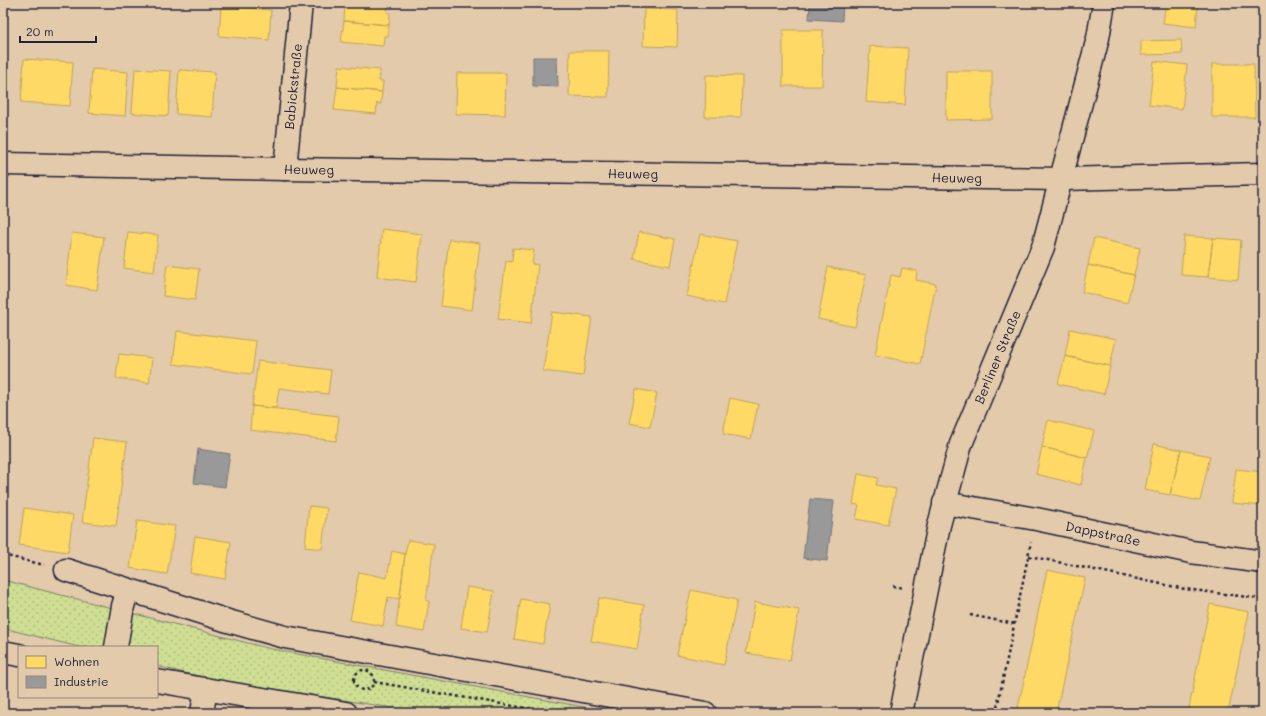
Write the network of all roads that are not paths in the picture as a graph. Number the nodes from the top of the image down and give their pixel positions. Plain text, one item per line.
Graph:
1 (301, 3) edge
2 (1104, 3) edge
3 (3, 164) edge
4 (285, 169) junction
5 (1263, 174) edge
6 (1062, 179) junction
7 (944, 503) junction
8 (1263, 562) edge
9 (66, 570) road end
10 (128, 590) junction
11 (116, 646) edge
12 (3, 652) edge
13 (18, 655) edge
14 (158, 681) edge
15 (206, 689) junction
16 (202, 713) edge
17 (346, 713) edge
18 (705, 713) edge
19 (901, 713) edge

1 - 4 street, Babickstraße
2 - 6 street, Berliner Straße
3 - 4 street, Heuweg
4 - 6 street, Heuweg
5 - 6 street, Heuweg
6 - 7 street, Berliner Straße
7 - 8 street, Dappstraße
7 - 19 street, Berliner Straße
9 - 10 street
10 - 11 street
10 - 18 street
12 - 13 street
14 - 15 street
15 - 16 street
15 - 17 street

